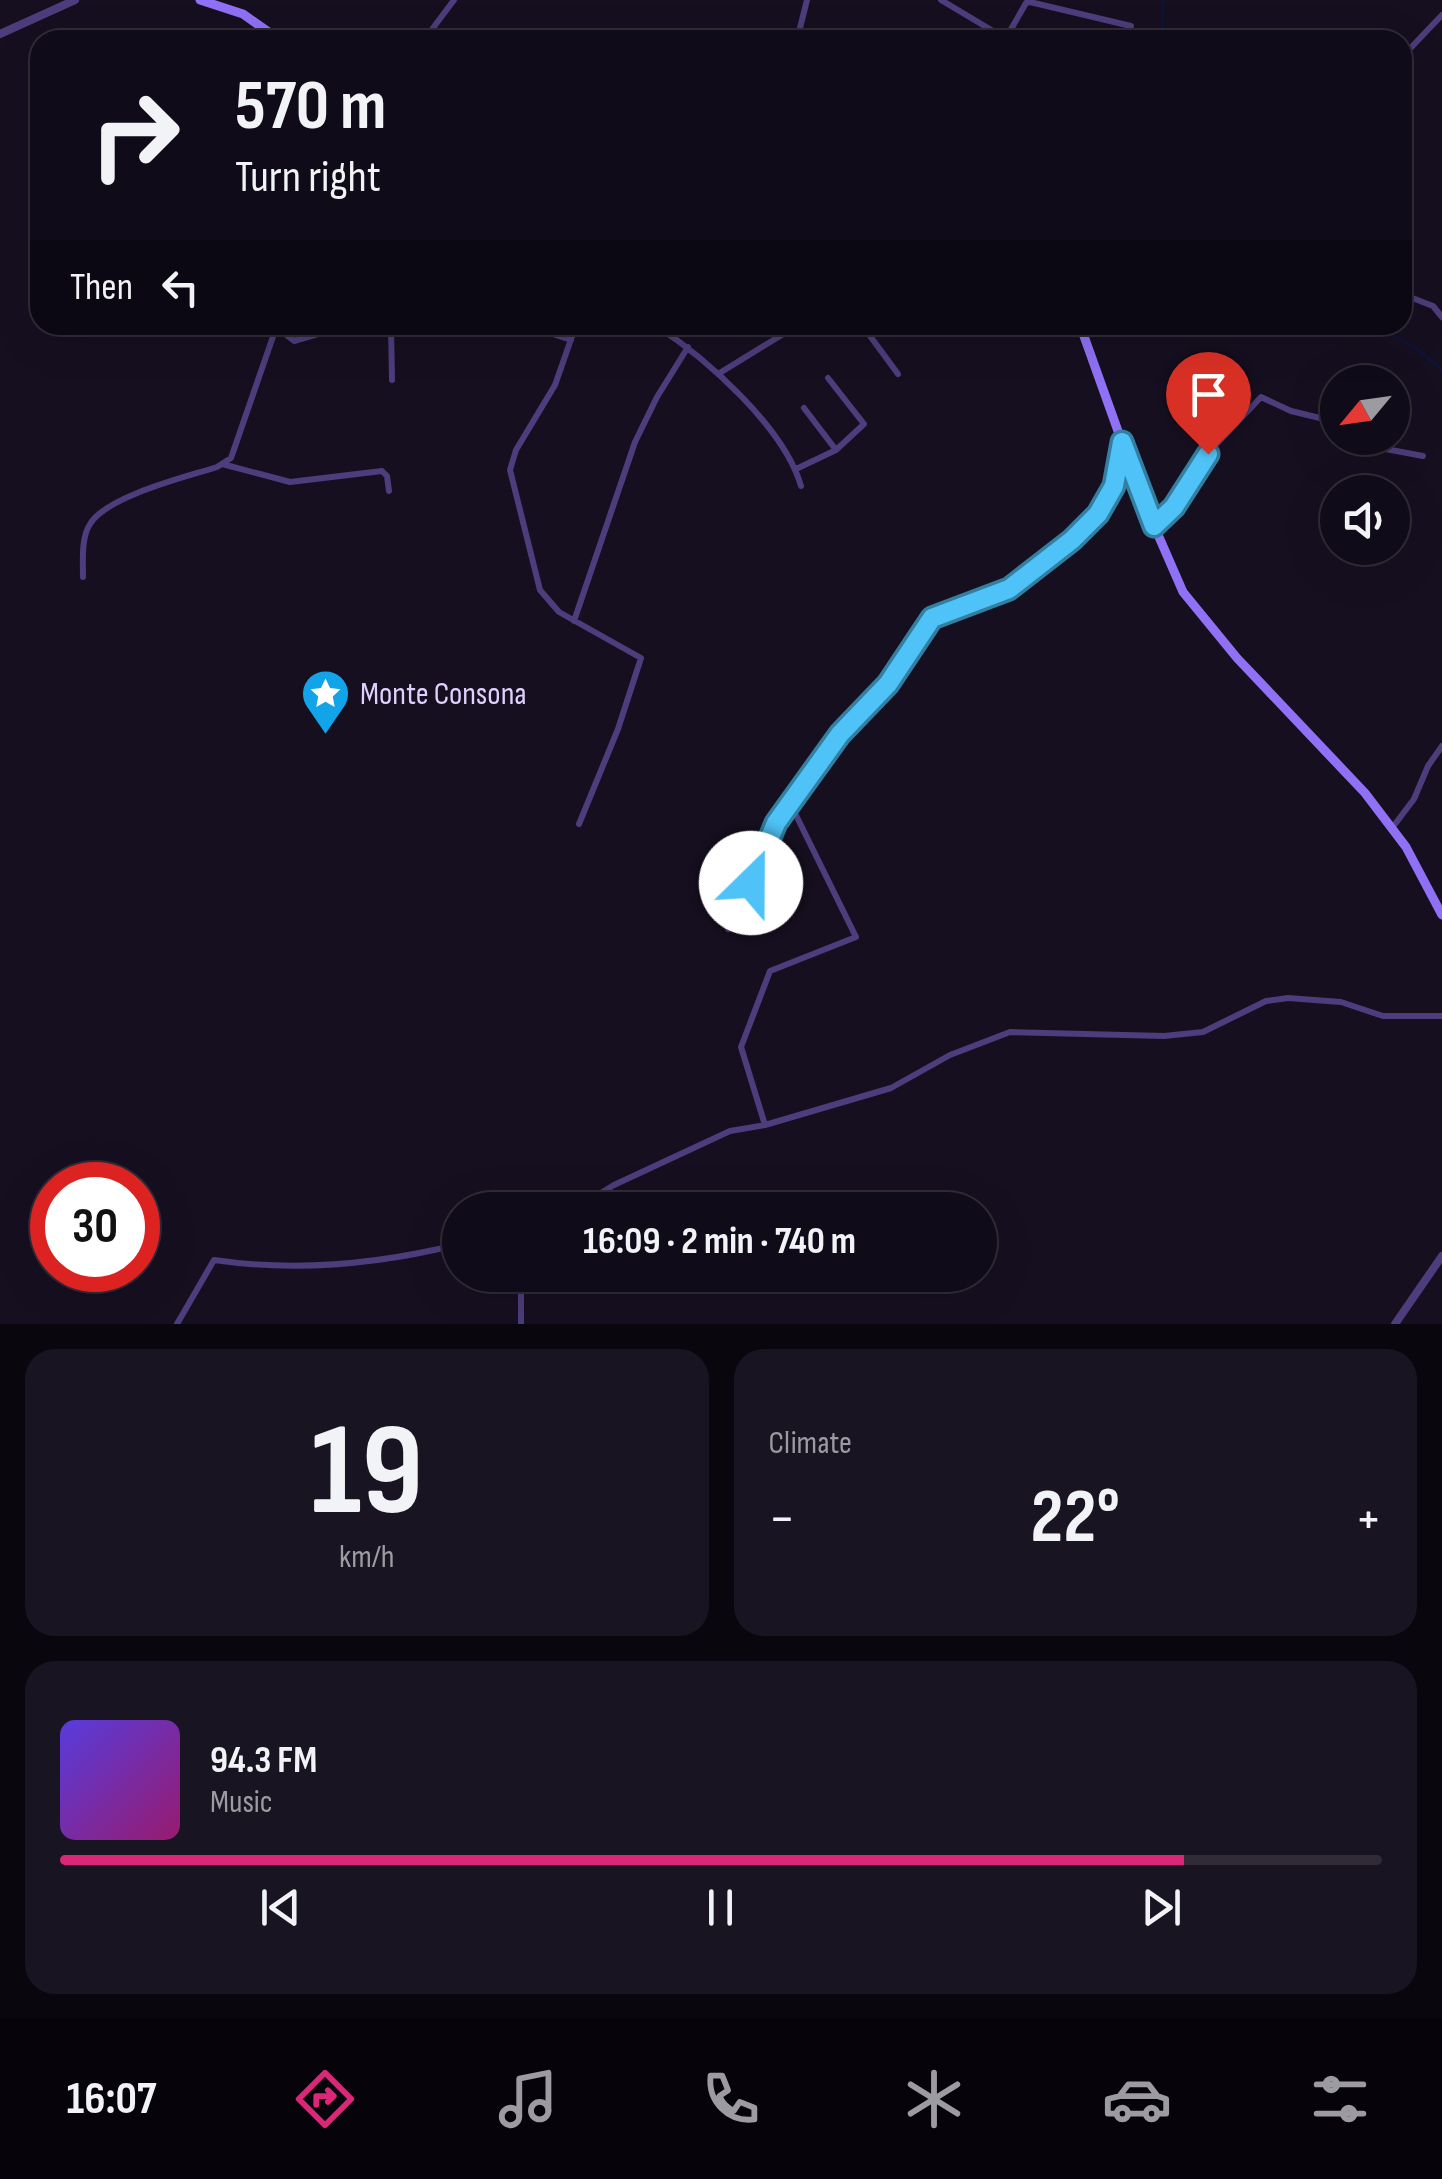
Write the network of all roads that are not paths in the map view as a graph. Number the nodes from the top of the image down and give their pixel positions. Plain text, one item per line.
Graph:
1 (74, 0) edge
2 (200, 0) edge
3 (454, 0) edge
4 (807, 0) edge
5 (941, 0) edge
6 (1442, 15) edge
7 (1131, 26) dead end
8 (266, 30) edge
9 (432, 30) edge
10 (800, 30) edge
11 (992, 30) edge
12 (1012, 30) edge
13 (0, 34) edge
14 (1412, 46) edge
15 (1412, 298) edge
16 (1442, 318) edge
17 (273, 335) edge
18 (287, 335) edge
19 (314, 335) edge
20 (391, 335) edge
21 (556, 335) edge
22 (573, 335) edge
23 (670, 335) edge
24 (782, 335) edge
25 (869, 335) edge
26 (1084, 335) edge
27 (572, 340) junction
28 (688, 347) junction
29 (718, 374) junction
30 (898, 374) dead end
31 (828, 378) dead end
32 (392, 380) dead end
33 (804, 408) dead end
34 (1320, 418) edge
35 (1122, 442) junction
36 (836, 450) junction
37 (1410, 454) edge
38 (1423, 456) dead end
39 (221, 464) junction
40 (796, 469) junction
41 (801, 486) dead end
42 (389, 492) dead end
43 (1154, 526) junction
44 (83, 578) dead end
45 (574, 621) junction
46 (1442, 746) edge
47 (792, 805) junction
48 (578, 824) dead end
49 (1392, 828) junction
50 (1442, 914) edge
51 (728, 930) dead end
52 (1442, 1016) edge
53 (764, 1125) junction
54 (603, 1192) edge
55 (442, 1248) edge
56 (1442, 1256) edge
57 (521, 1292) edge
58 (177, 1324) edge
59 (522, 1324) edge
60 (1395, 1324) edge

1 - 13 street
2 - 8 main road
3 - 9 street
4 - 10 street
5 - 11 street
6 - 14 street
7 - 12 street
15 - 16 street
17 - 39 street
18 - 19 street
20 - 32 street
21 - 27 street
22 - 27 street
23 - 28 street
24 - 29 street
25 - 30 street
26 - 35 main road
27 - 45 street
28 - 29 street
28 - 45 street
29 - 40 street
31 - 36 street
33 - 36 street
34 - 43 street
35 - 43 main road
35 - 47 street
36 - 40 street
37 - 38 street
39 - 42 street
39 - 44 street
40 - 41 street
43 - 49 main road
45 - 48 street
46 - 49 street
47 - 51 street
47 - 53 street
49 - 50 main road
52 - 53 street
53 - 54 street
55 - 58 street
56 - 60 street
57 - 59 street

